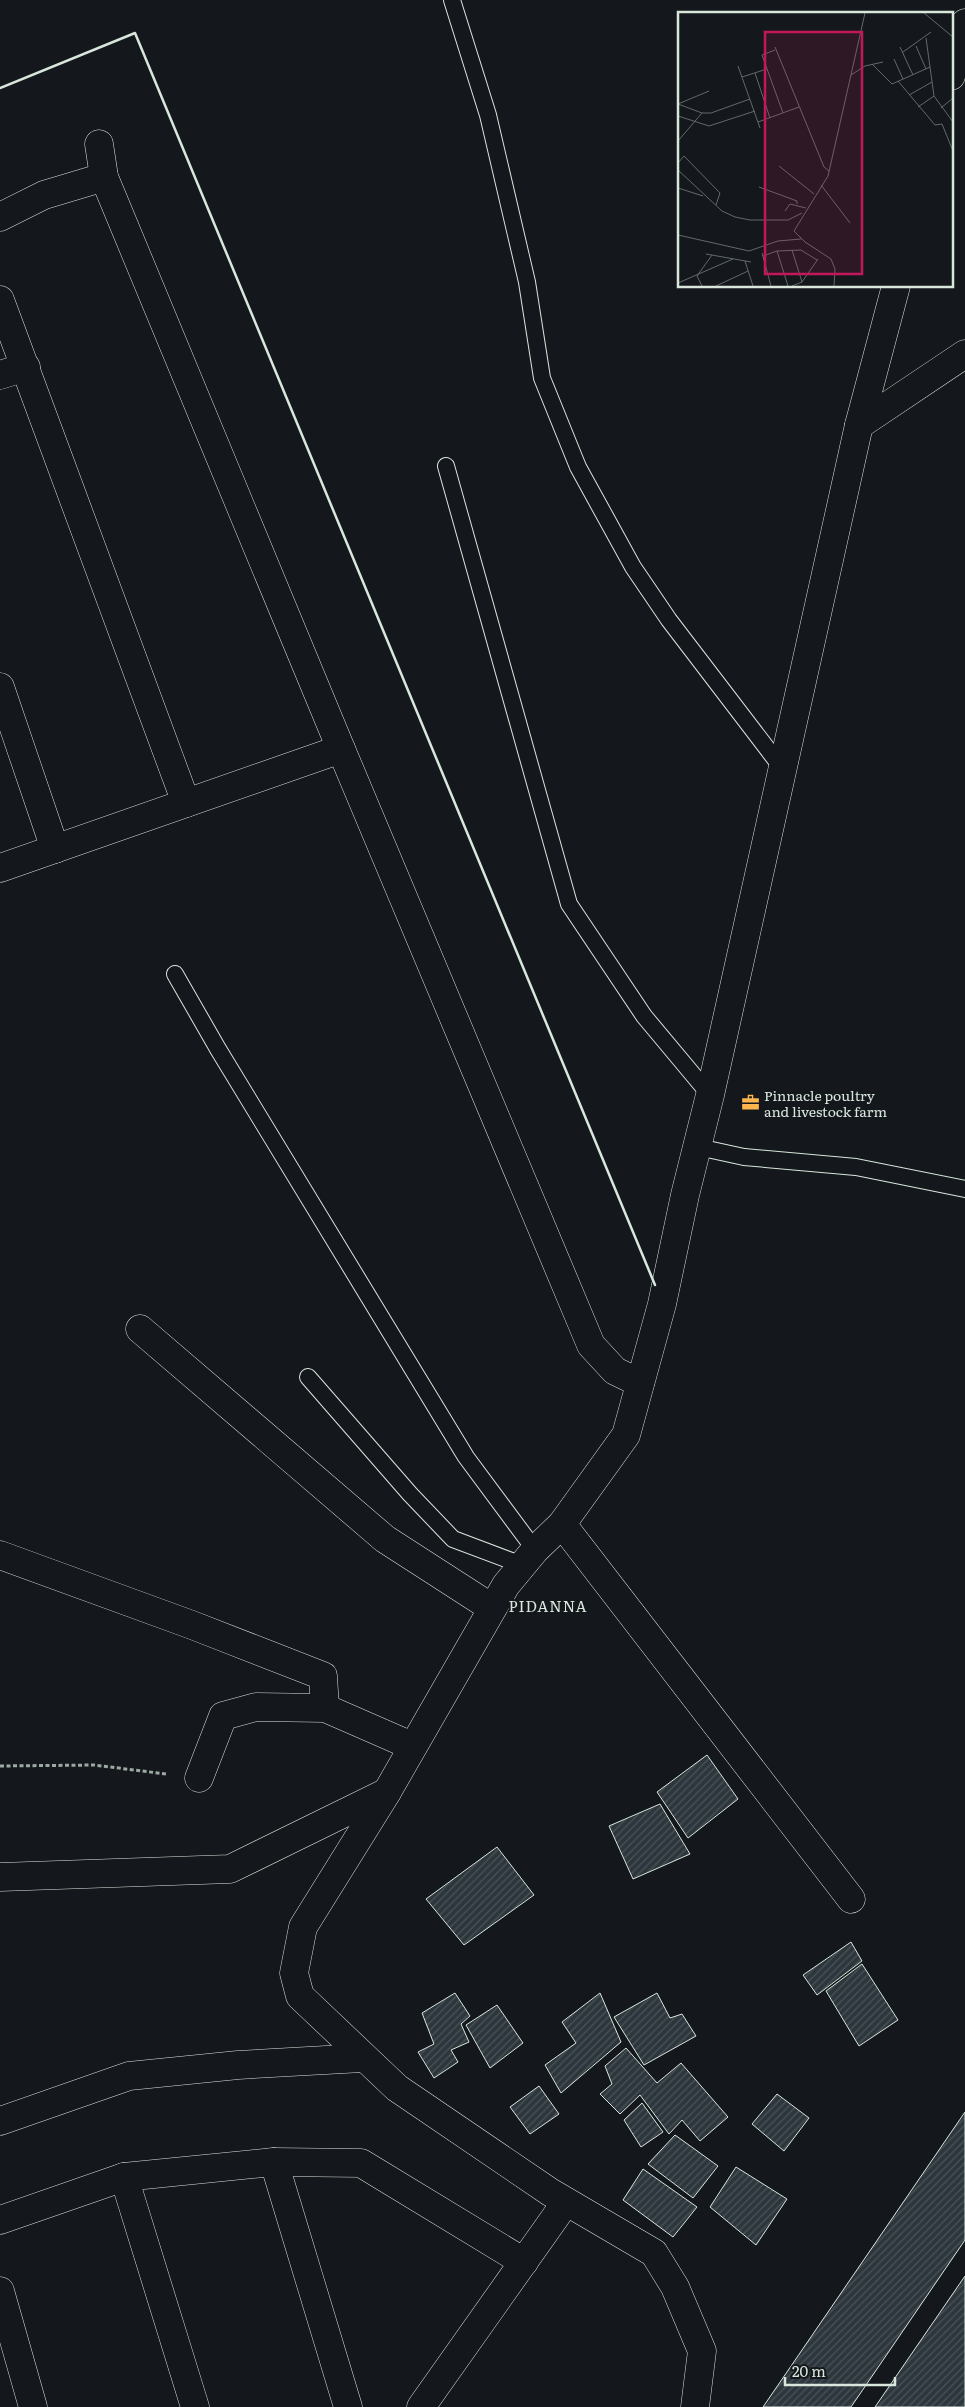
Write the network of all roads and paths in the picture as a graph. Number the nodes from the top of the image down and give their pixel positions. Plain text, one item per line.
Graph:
1 (452, 0) edge
2 (965, 23) edge
3 (952, 72) edge
4 (99, 144) dead end
5 (104, 176) junction
6 (0, 217) edge
7 (895, 288) edge
8 (0, 300) edge
9 (965, 354) edge
10 (26, 367) junction
11 (0, 375) edge
12 (859, 425) junction
13 (446, 466) dead end
14 (0, 687) edge
15 (341, 749) junction
16 (782, 768) junction
17 (186, 803) junction
18 (55, 849) junction
19 (0, 868) edge
20 (175, 974) dead end
21 (710, 1095) junction
22 (698, 1147) junction
23 (965, 1189) edge
24 (140, 1329) dead end
25 (308, 1377) dead end
26 (640, 1383) junction
27 (562, 1524) junction
28 (0, 1555) edge
29 (529, 1558) junction
30 (492, 1608) junction
31 (325, 1708) junction
32 (412, 1746) junction
33 (0, 1766) edge
34 (200, 1778) joint
35 (387, 1792) junction
36 (0, 1877) edge
37 (851, 1899) dead end
38 (362, 2058) junction
39 (0, 2120) edge
40 (274, 2162) junction
41 (124, 2177) junction
42 (566, 2202) junction
43 (0, 2220) edge
44 (524, 2262) junction
45 (0, 2291) edge
46 (33, 2407) edge
47 (195, 2407) edge
48 (348, 2407) edge
49 (421, 2407) edge
50 (695, 2407) edge

1 - 16 lane
2 - 3 street
4 - 5 street
5 - 6 street
5 - 15 street
7 - 12 street
8 - 10 street
9 - 12 street
10 - 11 street
10 - 17 street
12 - 16 street
13 - 21 lane
14 - 18 street
15 - 17 street
15 - 26 street
16 - 21 street
17 - 18 street
18 - 19 street
20 - 29 lane
21 - 22 street
22 - 23 lane
22 - 26 street
24 - 30 street
25 - 29 lane
26 - 27 street
27 - 29 street
27 - 37 street
28 - 31 street
29 - 30 street
30 - 32 street
31 - 32 street
31 - 34 street
32 - 35 street
33 - 34 path
35 - 36 street
35 - 38 street
38 - 39 street
38 - 42 street
40 - 41 street
40 - 44 street
40 - 48 street
41 - 43 street
41 - 47 street
42 - 44 street
42 - 50 street
44 - 49 street
45 - 46 street

